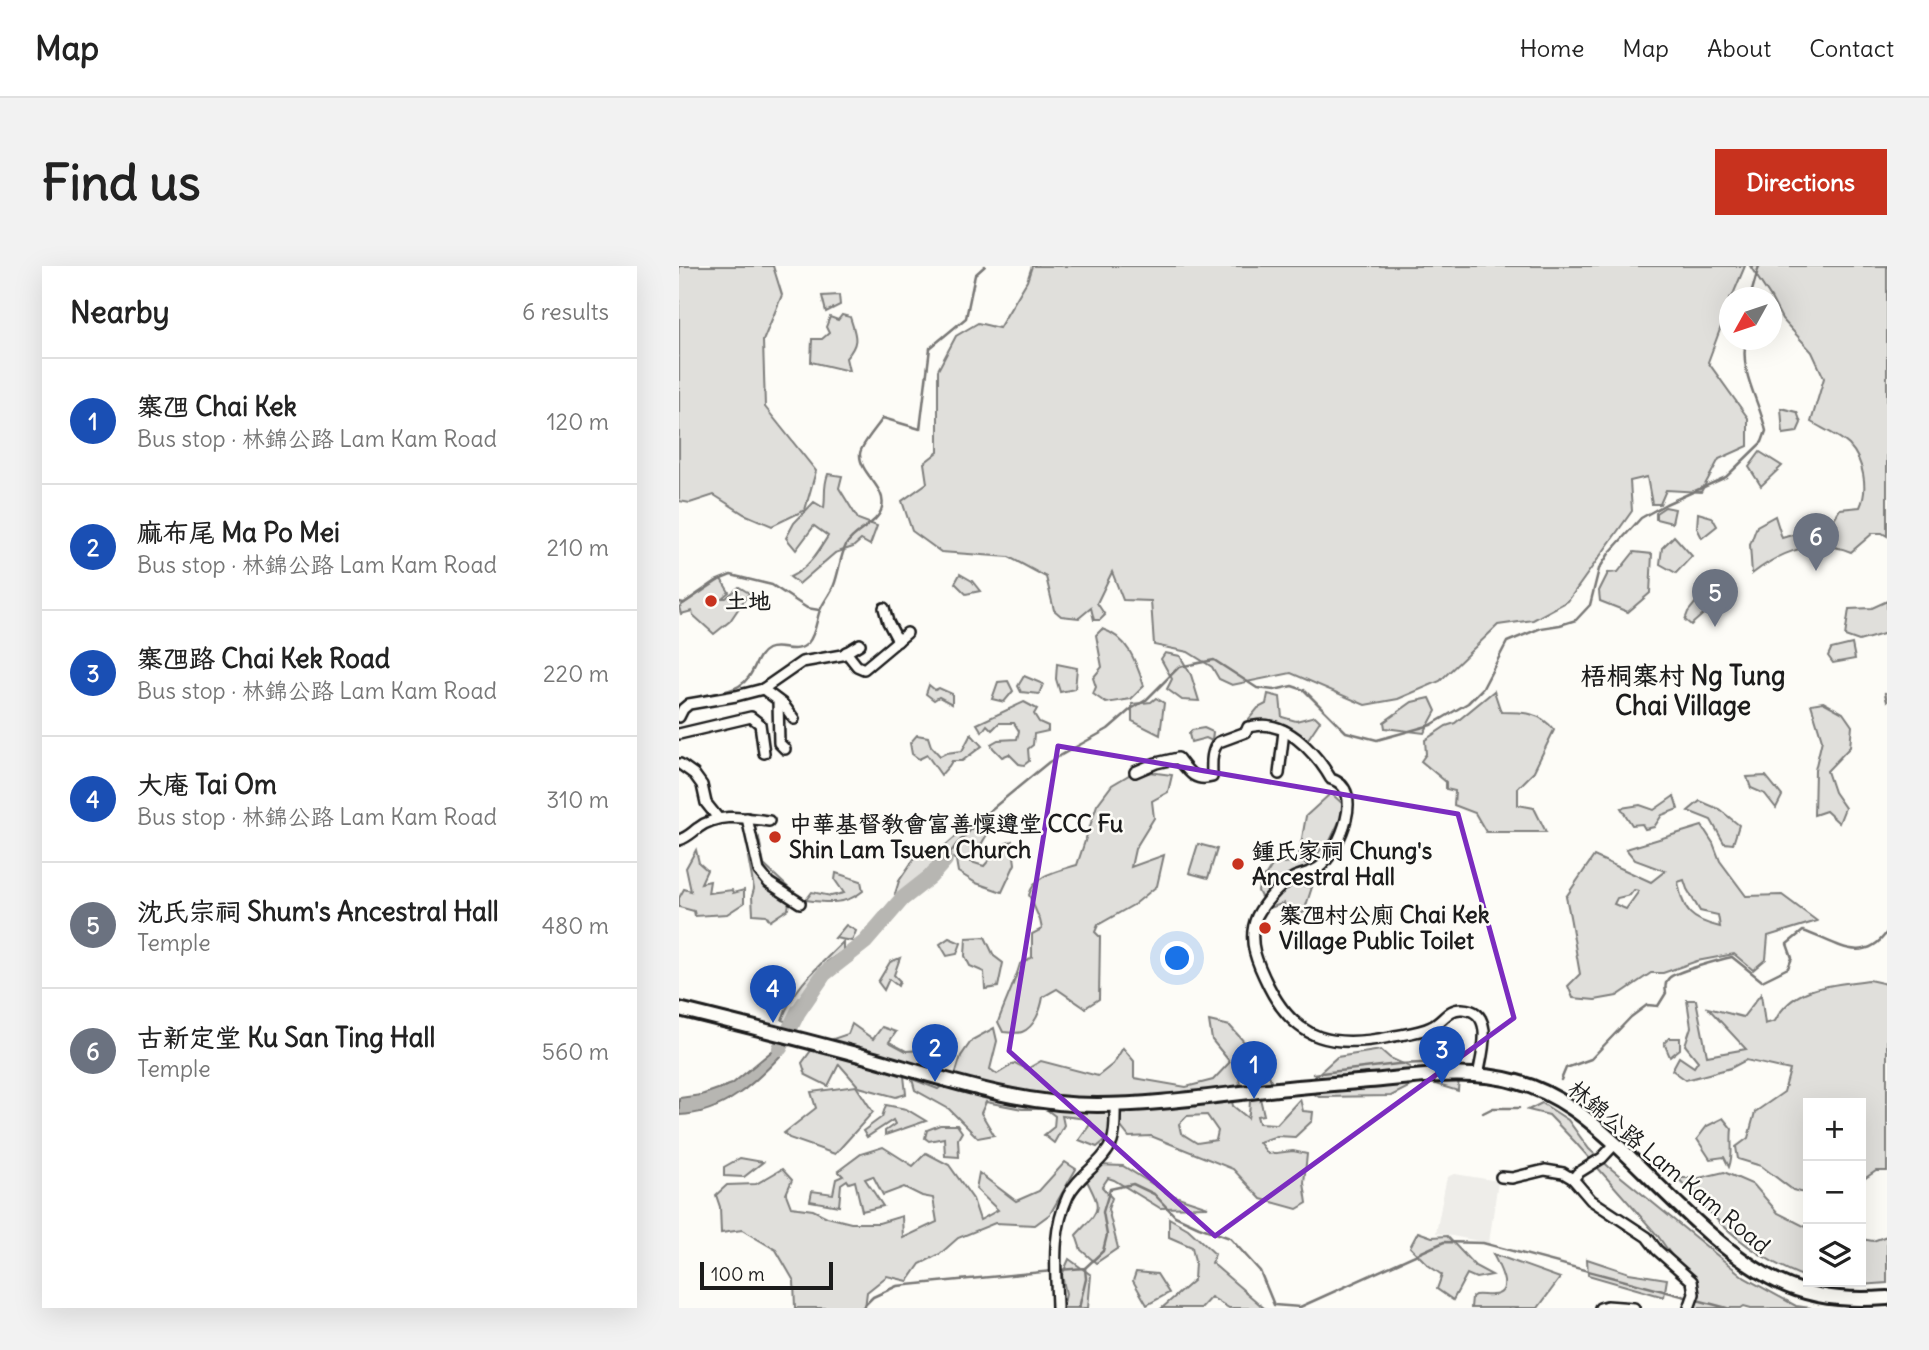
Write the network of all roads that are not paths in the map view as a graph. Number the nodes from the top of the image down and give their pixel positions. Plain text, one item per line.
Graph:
1 (884, 608) dead end
2 (907, 633) dead end
3 (898, 641) junction
4 (860, 644) dead end
5 (846, 652) junction
6 (763, 689) junction
7 (778, 701) junction
8 (679, 717) edge
9 (794, 719) dead end
10 (1284, 731) junction
11 (679, 734) edge
12 (785, 749) dead end
13 (764, 754) dead end
14 (679, 762) edge
15 (1135, 772) dead end
16 (1279, 774) dead end
17 (717, 818) junction
18 (747, 818) junction
19 (769, 821) dead end
20 (679, 840) edge
21 (800, 903) dead end
22 (679, 1009) edge
23 (1478, 1076) junction
24 (1115, 1104) junction
25 (1615, 1144) junction
26 (1501, 1177) dead end
27 (1573, 1179) junction
28 (1887, 1298) edge
29 (1689, 1307) edge
30 (1057, 1308) edge
31 (1600, 1308) edge
32 (1634, 1308) edge

1 - 3 street
2 - 3 street
3 - 5 street
4 - 5 street
5 - 6 street
6 - 7 street
6 - 8 street
7 - 9 street
7 - 12 street
10 - 15 street
10 - 16 street
10 - 23 street
11 - 13 street
14 - 17 street
17 - 18 street
17 - 20 street
18 - 19 street
18 - 21 street
22 - 24 main road, 林錦公路 Lam Kam Road
23 - 24 main road, 林錦公路 Lam Kam Road
23 - 25 main road, 林錦公路 Lam Kam Road
24 - 30 street
25 - 27 street
25 - 28 main road, 林錦公路 Lam Kam Road
26 - 27 street
27 - 29 street
31 - 32 street

